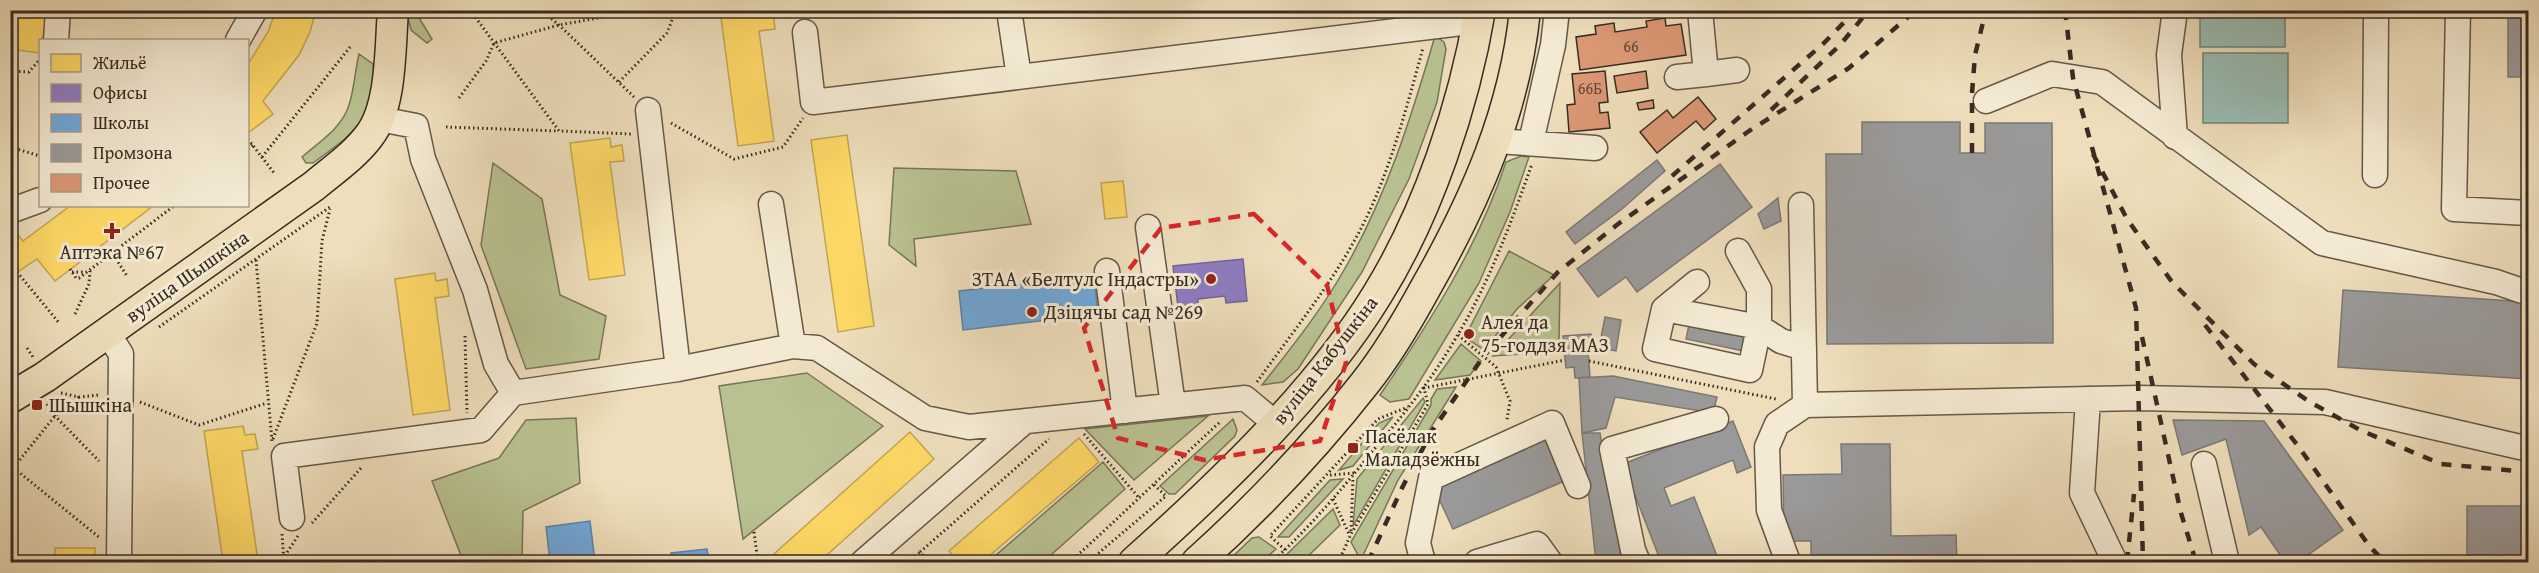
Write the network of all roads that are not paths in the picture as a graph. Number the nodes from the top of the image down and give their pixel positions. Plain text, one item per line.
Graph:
1 (58, 10) edge
2 (255, 10) edge
3 (393, 10) edge
4 (1009, 10) edge
5 (1525, 10) edge
6 (1557, 10) edge
7 (1700, 10) edge
8 (2175, 10) edge
9 (2376, 10) edge
10 (2458, 10) edge
11 (1479, 16) edge
12 (805, 32) dead end
13 (56, 39) edge
14 (239, 39) edge
15 (1737, 70) dead end
16 (1707, 74) junction
17 (1019, 77) junction
18 (1677, 77) dead end
19 (1986, 101) dead end
20 (648, 110) road end
21 (379, 119) junction
22 (2175, 137) junction
23 (1497, 141) junction
24 (1539, 142) junction
25 (1595, 148) dead end
26 (2375, 175) dead end
27 (39, 200) edge
28 (771, 204) dead end
29 (1800, 205) dead end
30 (10, 211) edge
31 (1420, 212) junction
32 (2529, 213) edge
33 (1148, 227) dead end
34 (1457, 230) junction
35 (1738, 251) dead end
36 (1107, 271) dead end
37 (1697, 282) dead end
38 (2529, 293) edge
39 (1664, 309) junction
40 (1759, 327) junction
41 (107, 332) junction
42 (793, 346) junction
43 (1804, 348) junction
44 (678, 369) junction
45 (513, 393) junction
46 (2088, 399) junction
47 (1173, 405) junction
48 (1805, 405) junction
49 (11, 410) edge
50 (1125, 411) junction
51 (1716, 419) dead end
52 (1025, 422) junction
53 (1276, 423) junction
54 (2529, 447) edge
55 (2204, 464) dead end
56 (1578, 486) dead end
57 (295, 528) road end
58 (119, 562) edge
59 (863, 562) edge
60 (1134, 562) edge
61 (1197, 562) edge
62 (1423, 562) edge
63 (1477, 562) edge
64 (1550, 562) edge
65 (1638, 562) edge
66 (1788, 562) edge
67 (2112, 562) edge
68 (2227, 562) edge

1 - 13 lane
2 - 14 lane
3 - 21 main road, вуліца Шышкіна
4 - 17 lane
5 - 23 main road, вуліца Кабушкіна
6 - 24 lane
7 - 16 lane
8 - 22 lane
9 - 26 lane
10 - 32 lane
11 - 17 lane
11 - 31 main road, вуліца Кабушкіна
12 - 17 lane
15 - 16 lane
16 - 18 lane
19 - 22 lane
20 - 44 lane
21 - 41 main road, вуліца Шышкіна
21 - 45 lane
22 - 38 lane
23 - 24 lane
23 - 34 main road, вуліца Кабушкіна
24 - 25 lane
27 - 30 lane
28 - 42 lane
29 - 43 lane
31 - 34 main road
31 - 53 main road, вуліца Кабушкіна
33 - 47 lane
34 - 61 main road, вуліца Кабушкіна
35 - 40 lane
36 - 50 lane
37 - 39 lane
39 - 40 lane
39 - 40 lane
40 - 43 lane
41 - 49 main road, вуліца Шышкіна
41 - 58 lane
42 - 44 lane
42 - 52 lane
43 - 48 lane
44 - 45 lane
45 - 57 lane
46 - 48 lane
46 - 54 lane
46 - 67 lane
47 - 50 lane
47 - 53 lane
48 - 66 lane
50 - 52 lane
51 - 65 lane
52 - 59 lane
53 - 60 main road, вуліца Кабушкіна
55 - 68 lane
56 - 62 lane
63 - 64 lane

